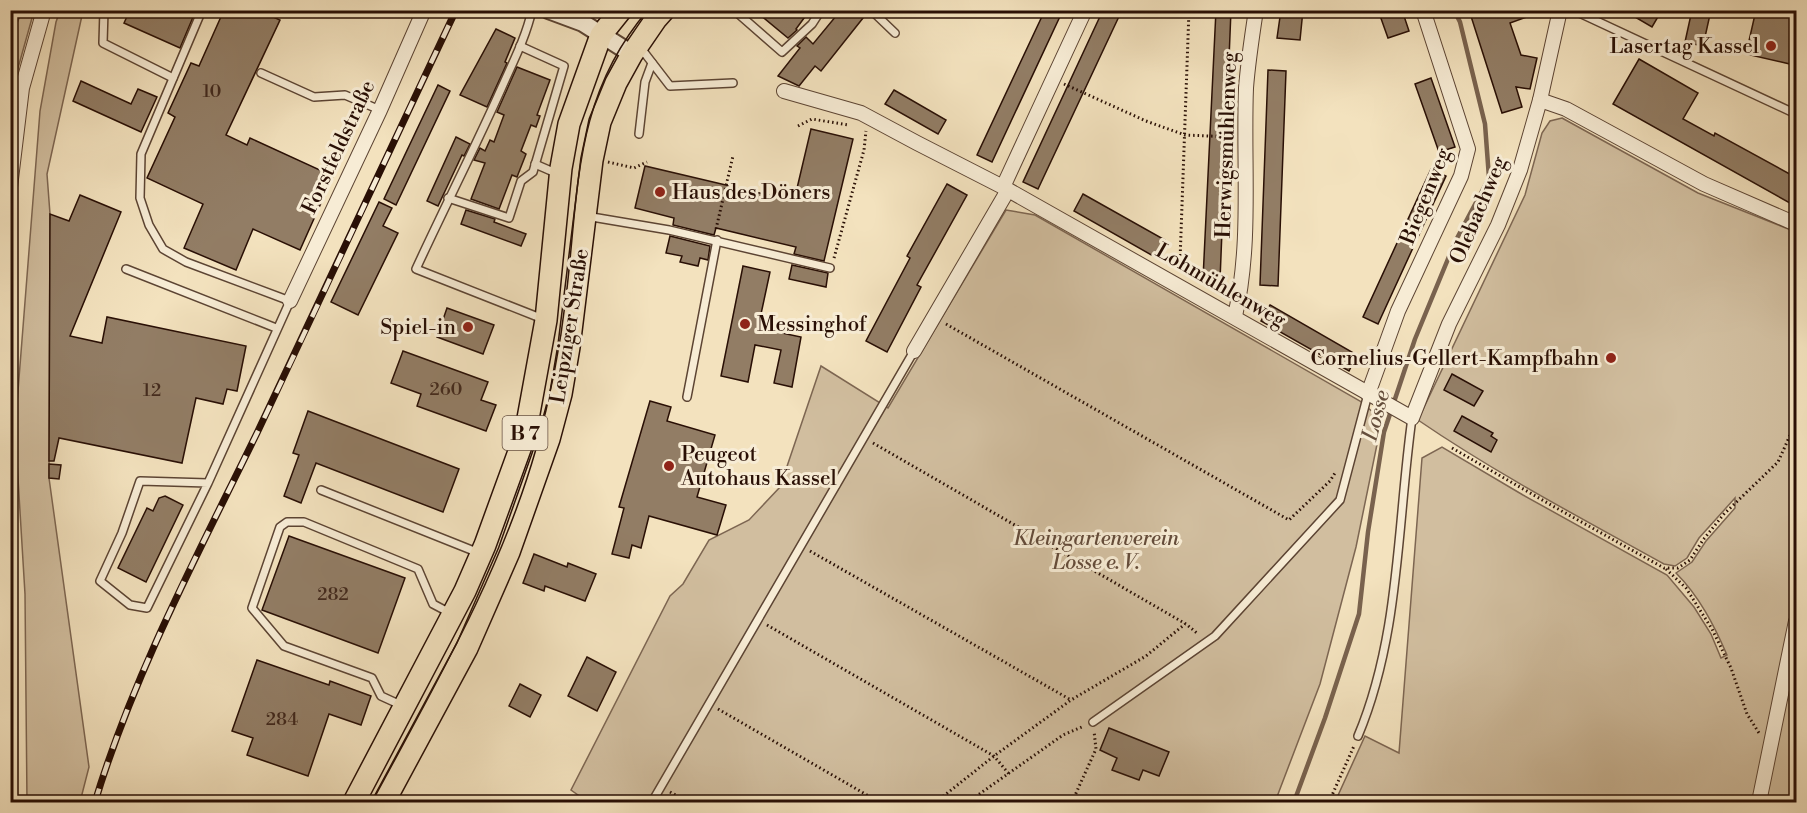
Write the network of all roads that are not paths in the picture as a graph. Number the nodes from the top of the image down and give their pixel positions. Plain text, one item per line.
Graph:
1 (44, 10) edge
2 (104, 10) edge
3 (202, 10) edge
4 (424, 10) edge
5 (532, 10) edge
6 (548, 10) edge
7 (621, 10) edge
8 (664, 10) edge
9 (734, 10) edge
10 (822, 10) edge
11 (871, 10) edge
12 (1085, 10) edge
13 (1256, 10) edge
14 (1423, 10) edge
15 (1560, 10) edge
16 (1573, 10) edge
17 (895, 33) dead end
18 (601, 35) junction
19 (520, 46) junction
20 (635, 49) junction
21 (652, 63) junction
22 (261, 73) dead end
23 (173, 78) junction
24 (733, 83) dead end
25 (784, 91) dead end
26 (1540, 100) junction
27 (380, 110) junction
28 (1797, 114) edge
29 (639, 134) dead end
30 (535, 165) junction
31 (560, 175) junction
32 (10, 187) edge
33 (1005, 188) junction
34 (448, 198) junction
35 (586, 216) junction
36 (1797, 224) edge
37 (716, 240) junction
38 (830, 268) road end
39 (126, 269) dead end
40 (290, 301) junction
41 (1235, 316) junction
42 (546, 320) junction
43 (276, 328) junction
44 (914, 351) joint
45 (1372, 396) junction
46 (687, 397) dead end
47 (1408, 416) junction
48 (208, 483) junction
49 (321, 490) dead end
50 (481, 554) junction
51 (453, 614) junction
52 (1797, 621) edge
53 (405, 707) junction
54 (1093, 722) road end
55 (1358, 736) road end
56 (354, 802) edge
57 (384, 802) edge
58 (652, 802) edge
59 (1759, 802) edge

1 - 32 street
2 - 23 lane
3 - 23 lane
4 - 27 street, Forstfeldstraße
5 - 19 lane
6 - 18 street
7 - 18 main road, Leipziger Straße / B 7
8 - 20 main road, Leipziger Straße / B 7
9 - 10 lane
11 - 17 lane
12 - 33 street
13 - 41 street, Herwigsmühlenweg
14 - 45 street, Biegenweg
15 - 26 street, Olebachweg
16 - 28 lane
18 - 20 street
18 - 31 main road, Leipziger Straße / B 7
19 - 30 lane
19 - 34 lane
20 - 21 lane
20 - 35 main road, Leipziger Straße / B 7
21 - 24 lane
21 - 29 lane
22 - 27 lane
23 - 40 lane
25 - 33 street, Lohmühlenweg
26 - 36 street
26 - 47 street, Olebachweg
27 - 40 street, Forstfeldstraße
30 - 31 lane
30 - 34 lane
31 - 42 main road, Leipziger Straße / B 7
33 - 41 street, Lohmühlenweg
33 - 44 street
34 - 42 lane
35 - 37 lane
35 - 57 main road, Leipziger Straße / B 7
37 - 38 lane
37 - 46 lane
39 - 43 lane
40 - 43 lane
41 - 45 street, Lohmühlenweg
42 - 50 main road, Leipziger Straße / B 7
43 - 48 lane
44 - 58 lane
45 - 47 street, Lohmühlenweg
45 - 54 lane
47 - 55 lane
48 - 48 lane
49 - 50 lane
50 - 51 main road, Leipziger Straße / B 7
51 - 53 main road, Leipziger Straße / B 7
51 - 53 lane
52 - 59 street
53 - 56 main road, Leipziger Straße / B 7

